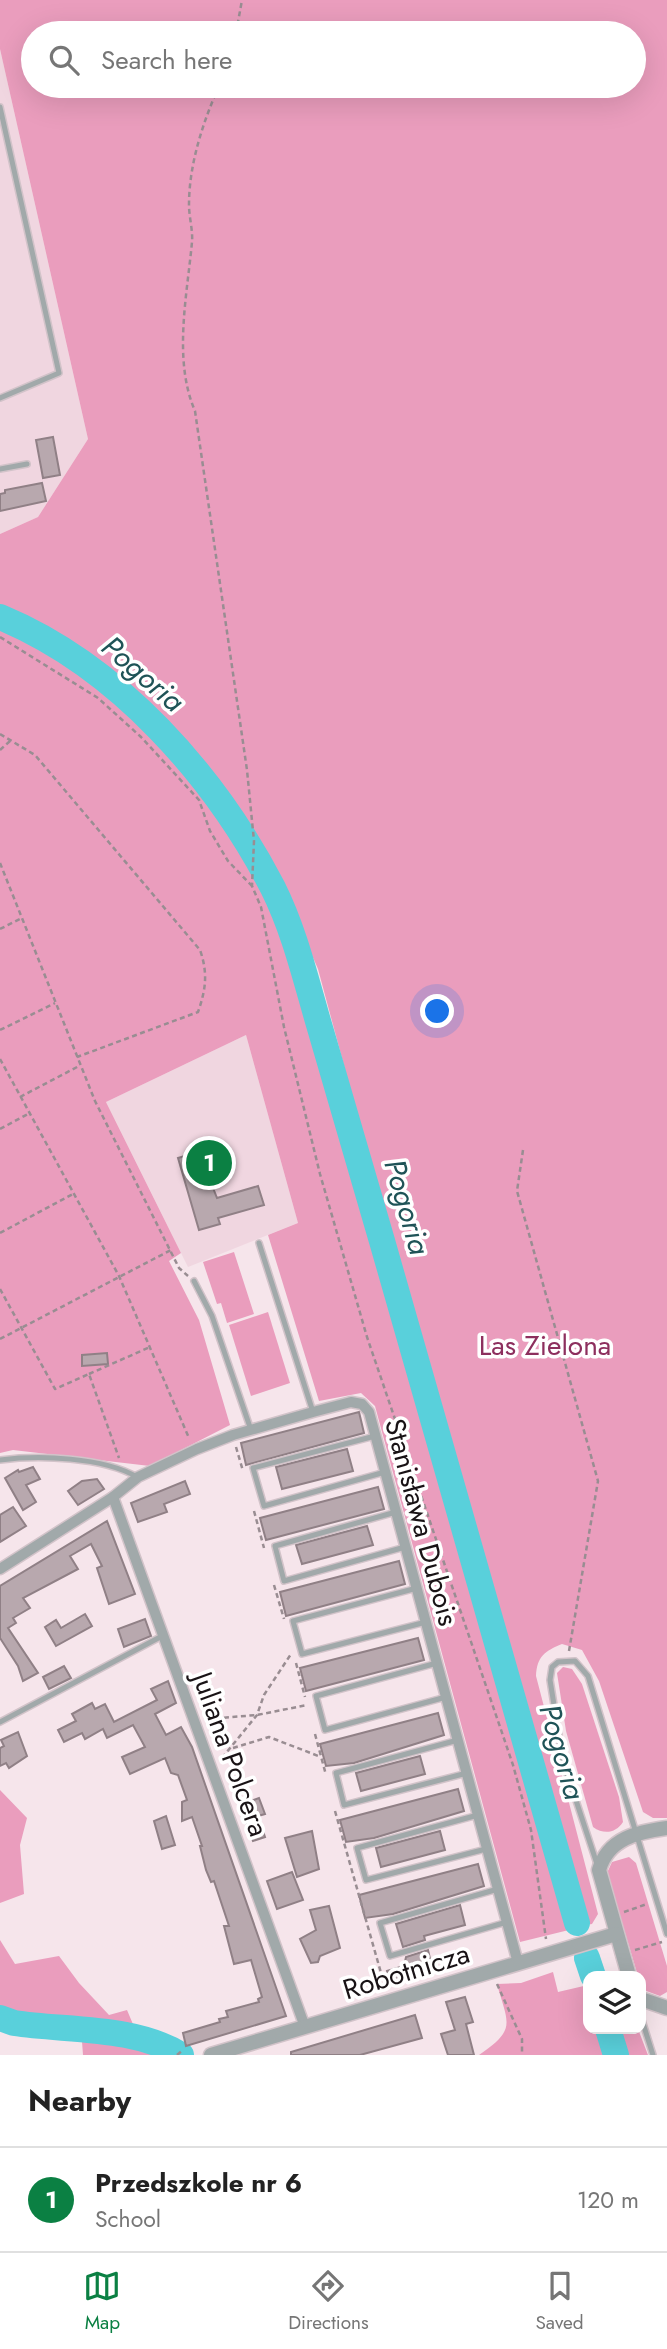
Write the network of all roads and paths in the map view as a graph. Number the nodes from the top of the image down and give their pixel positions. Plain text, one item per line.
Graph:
1 (242, 0) edge
2 (238, 21) edge
3 (215, 98) edge
4 (0, 107) edge
5 (0, 398) edge
6 (27, 464) dead end
7 (0, 469) edge
8 (0, 637) edge
9 (0, 734) edge
10 (10, 741) junction
11 (0, 750) edge
12 (0, 863) edge
13 (252, 886) junction
14 (20, 919) junction
15 (0, 929) edge
16 (55, 1003) junction
17 (0, 1030) edge
18 (77, 1057) junction
19 (0, 1059) edge
20 (80, 1066) junction
21 (20, 1097) junction
22 (29, 1114) junction
23 (0, 1129) edge
24 (523, 1150) dead end
25 (73, 1194) junction
26 (0, 1233) edge
27 (259, 1243) dead end
28 (172, 1250) junction
29 (119, 1276) junction
30 (194, 1281) joint
31 (0, 1289) edge
32 (21, 1326) junction
33 (0, 1339) edge
34 (150, 1347) junction
35 (89, 1374) junction
36 (313, 1412) junction
37 (251, 1430) junction
38 (375, 1436) junction
39 (197, 1449) junction
40 (0, 1460) edge
41 (122, 1468) junction
42 (385, 1472) junction
43 (138, 1477) junction
44 (113, 1497) junction
45 (396, 1512) junction
46 (405, 1547) junction
47 (0, 1569) edge
48 (417, 1588) junction
49 (426, 1622) junction
50 (164, 1635) junction
51 (293, 1651) dead end
52 (568, 1660) junction
53 (437, 1663) junction
54 (447, 1697) junction
55 (307, 1705) dead end
56 (257, 1715) junction
57 (195, 1720) junction
58 (0, 1722) edge
59 (458, 1740) junction
60 (233, 1748) junction
61 (321, 1757) dead end
62 (212, 1767) junction
63 (467, 1773) junction
64 (478, 1815) junction
65 (667, 1828) edge
66 (637, 1833) junction
67 (487, 1848) junction
68 (599, 1870) junction
69 (498, 1889) junction
70 (657, 1900) junction
71 (611, 1916) junction
72 (507, 1922) junction
73 (615, 1934) junction
74 (667, 1934) edge
75 (667, 1940) edge
76 (550, 1954) junction
77 (622, 1954) junction
78 (518, 1963) junction
79 (493, 1971) junction
80 (627, 1971) edge
81 (646, 2001) edge
82 (667, 2008) edge
83 (305, 2027) junction
84 (646, 2033) edge
85 (183, 2050) dead end
86 (177, 2054) edge
87 (211, 2055) edge
88 (522, 2055) edge
89 (653, 2055) edge

1 - 2 path
3 - 13 path
4 - 5 lane
6 - 7 lane
8 - 13 path
9 - 10 path
10 - 11 path
10 - 18 path
12 - 14 path
13 - 76 path
14 - 15 path
14 - 16 path
16 - 17 path
16 - 18 path
18 - 20 path
19 - 21 path
20 - 21 path
20 - 28 path
21 - 22 path
22 - 23 path
22 - 25 path
24 - 52 path
25 - 26 path
25 - 29 path
27 - 36 lane
28 - 29 path
28 - 30 path
29 - 32 path
29 - 34 path
30 - 37 lane
31 - 32 path
32 - 33 path
32 - 35 path
34 - 35 path
34 - 39 path
35 - 41 path
36 - 37 street, Stanisława Dubois
36 - 38 street, Stanisława Dubois
37 - 39 street, Stanisława Dubois
38 - 42 street, Stanisława Dubois
38 - 42 lane
39 - 43 street, Stanisława Dubois
40 - 41 lane
41 - 43 lane
42 - 45 street, Stanisława Dubois
43 - 44 street, Stanisława Dubois
44 - 47 street, Stanisława Dubois
44 - 50 street, Juliana Polcera
45 - 46 street, Stanisława Dubois
45 - 46 lane
46 - 48 street, Stanisława Dubois
48 - 49 street, Stanisława Dubois
48 - 49 lane
49 - 53 street, Stanisława Dubois
50 - 57 street, Juliana Polcera
50 - 58 lane
51 - 56 path
52 - 66 lane
52 - 68 lane
53 - 54 street, Stanisława Dubois
53 - 54 lane
54 - 59 street, Stanisława Dubois
55 - 56 path
56 - 57 path
56 - 60 path
57 - 62 street, Juliana Polcera
59 - 63 street, Stanisława Dubois
59 - 63 lane
60 - 61 path
60 - 62 path
62 - 83 street, Juliana Polcera
63 - 64 street, Stanisława Dubois
64 - 67 street, Stanisława Dubois
64 - 67 lane
65 - 66 street
66 - 68 street
66 - 70 lane
67 - 69 street, Stanisława Dubois
68 - 71 street
69 - 72 street, Stanisława Dubois
69 - 72 lane
70 - 71 path
70 - 74 lane
71 - 73 street
72 - 78 street, Stanisława Dubois
73 - 76 street, Robotnicza
73 - 77 street
75 - 77 path
76 - 78 street, Robotnicza
77 - 80 street
78 - 79 street, Robotnicza
79 - 83 street, Robotnicza
79 - 88 path
81 - 82 street
83 - 87 street, Robotnicza
84 - 89 lane
85 - 86 path

